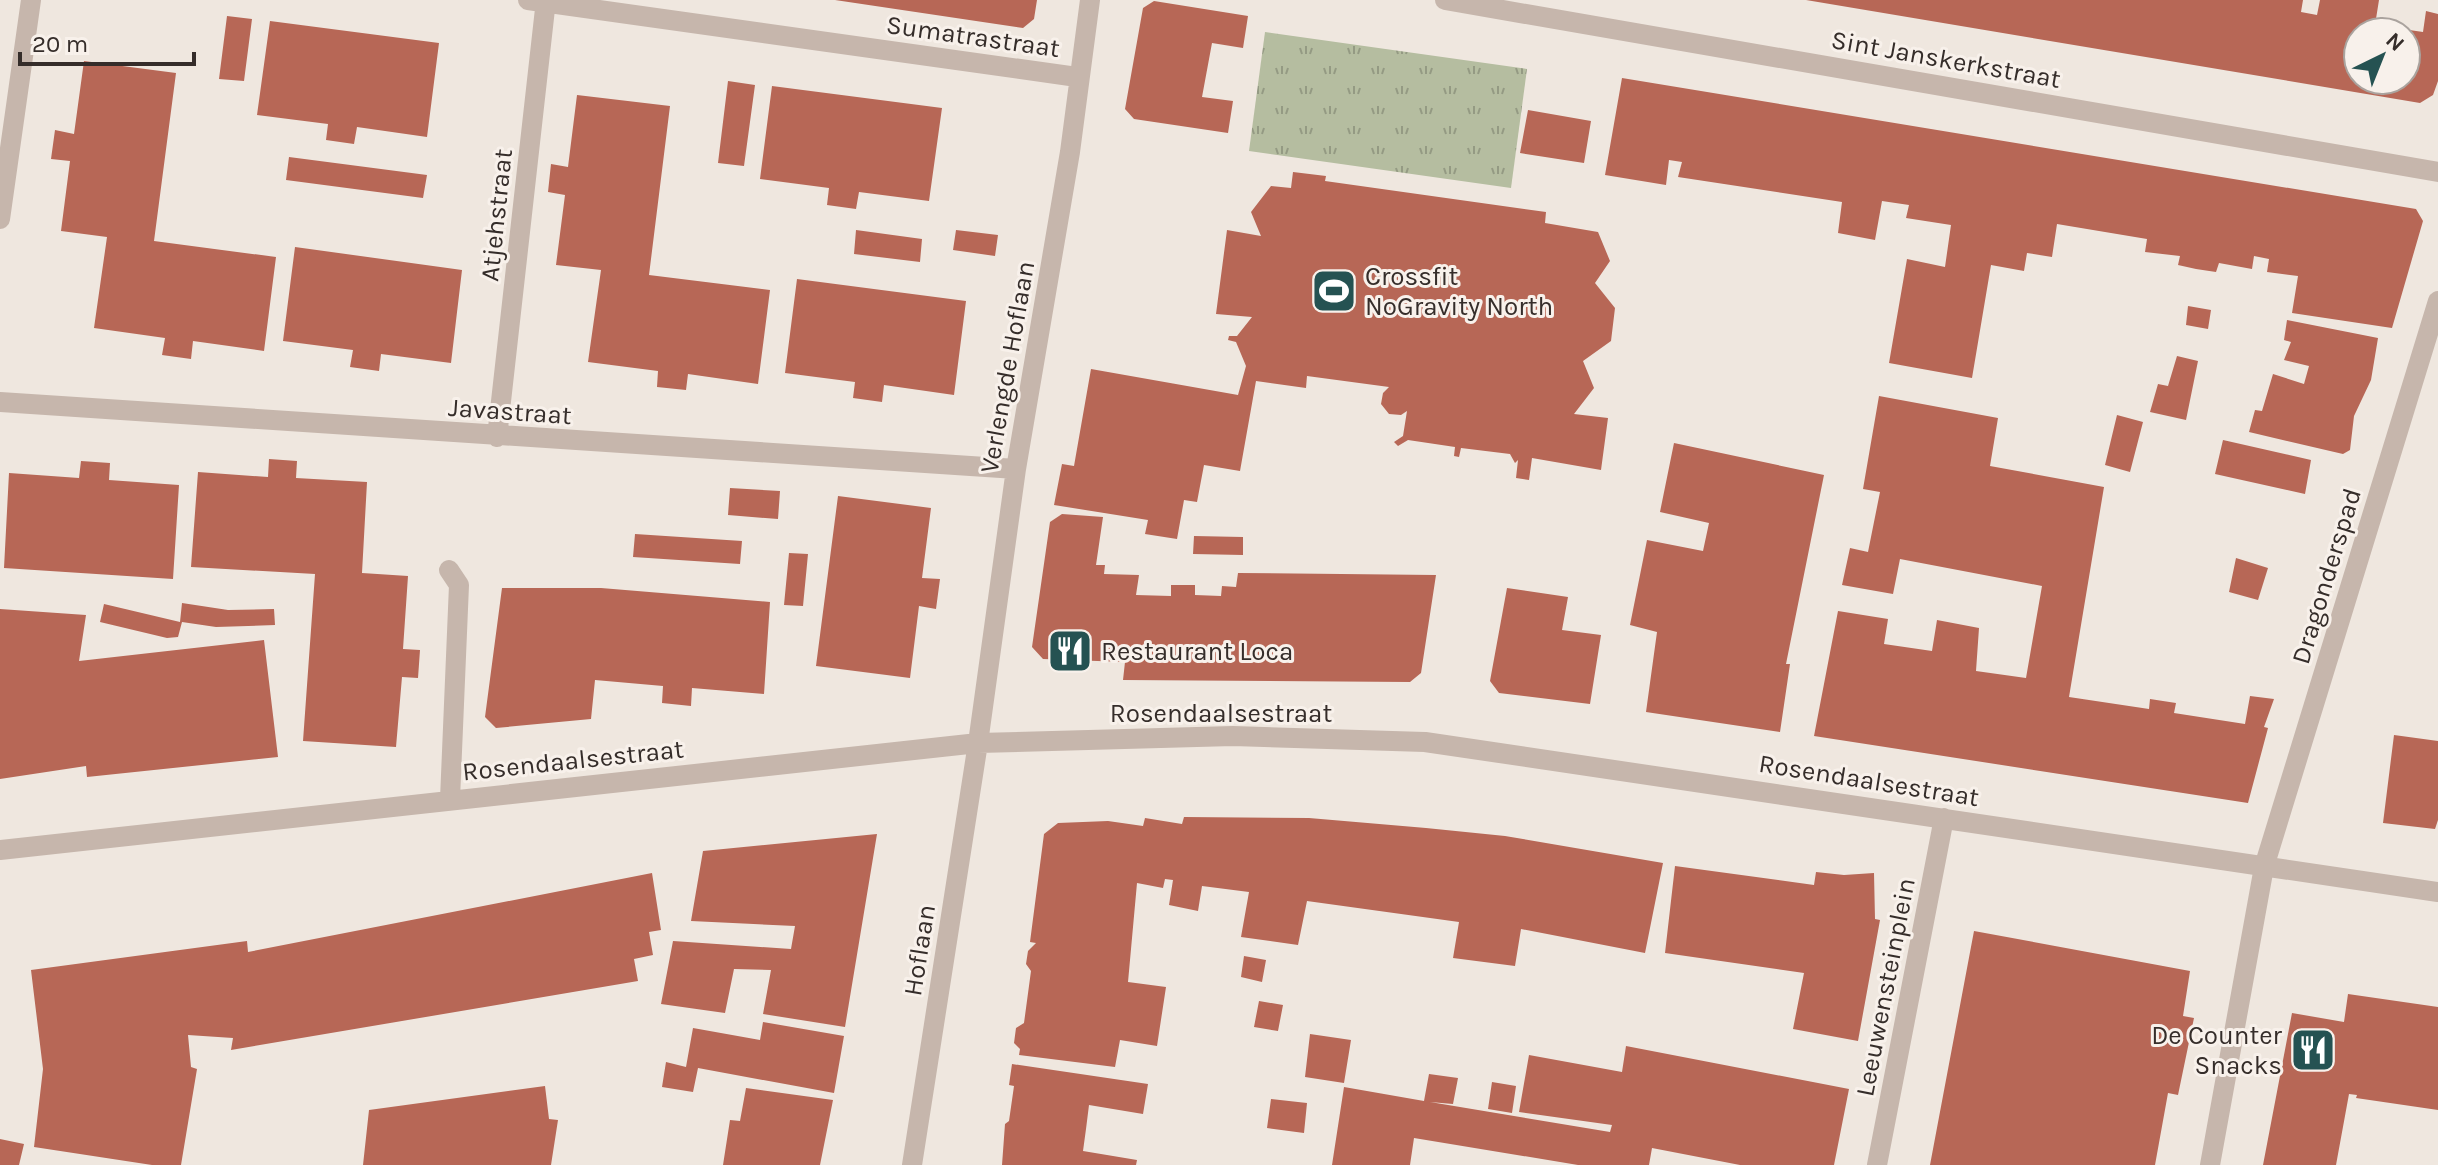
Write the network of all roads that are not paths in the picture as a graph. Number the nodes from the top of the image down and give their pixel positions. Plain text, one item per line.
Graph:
1 (31, 0) edge
2 (1090, 0) edge
3 (1445, 0) edge
4 (540, 1) edge
5 (1077, 77) junction
6 (2438, 172) edge
7 (0, 219) edge
8 (2438, 301) edge
9 (0, 402) edge
10 (497, 437) junction
11 (1016, 469) junction
12 (449, 570) dead end
13 (978, 743) junction
14 (450, 799) junction
15 (1944, 818) junction
16 (0, 850) edge
17 (2264, 867) junction
18 (2438, 892) edge
19 (912, 1165) edge
20 (1877, 1165) edge
21 (2210, 1165) edge

1 - 7 street
2 - 5 street, Verlengde Hoflaan
3 - 6 street, Sint Janskerkstraat
4 - 5 street, Sumatrastraat
4 - 10 street, Atjehstraat
5 - 11 street, Verlengde Hoflaan
8 - 17 street, Dragonderspad
9 - 10 street, Javastraat
10 - 11 street, Javastraat
11 - 13 street, Verlengde Hoflaan
12 - 14 street
13 - 14 street, Rosendaalsestraat
13 - 15 street, Rosendaalsestraat
13 - 19 street, Hoflaan
14 - 16 street, Rosendaalsestraat
15 - 17 street, Rosendaalsestraat
15 - 20 street, Leeuwensteinplein
17 - 18 street, Rosendaalsestraat
17 - 21 street

